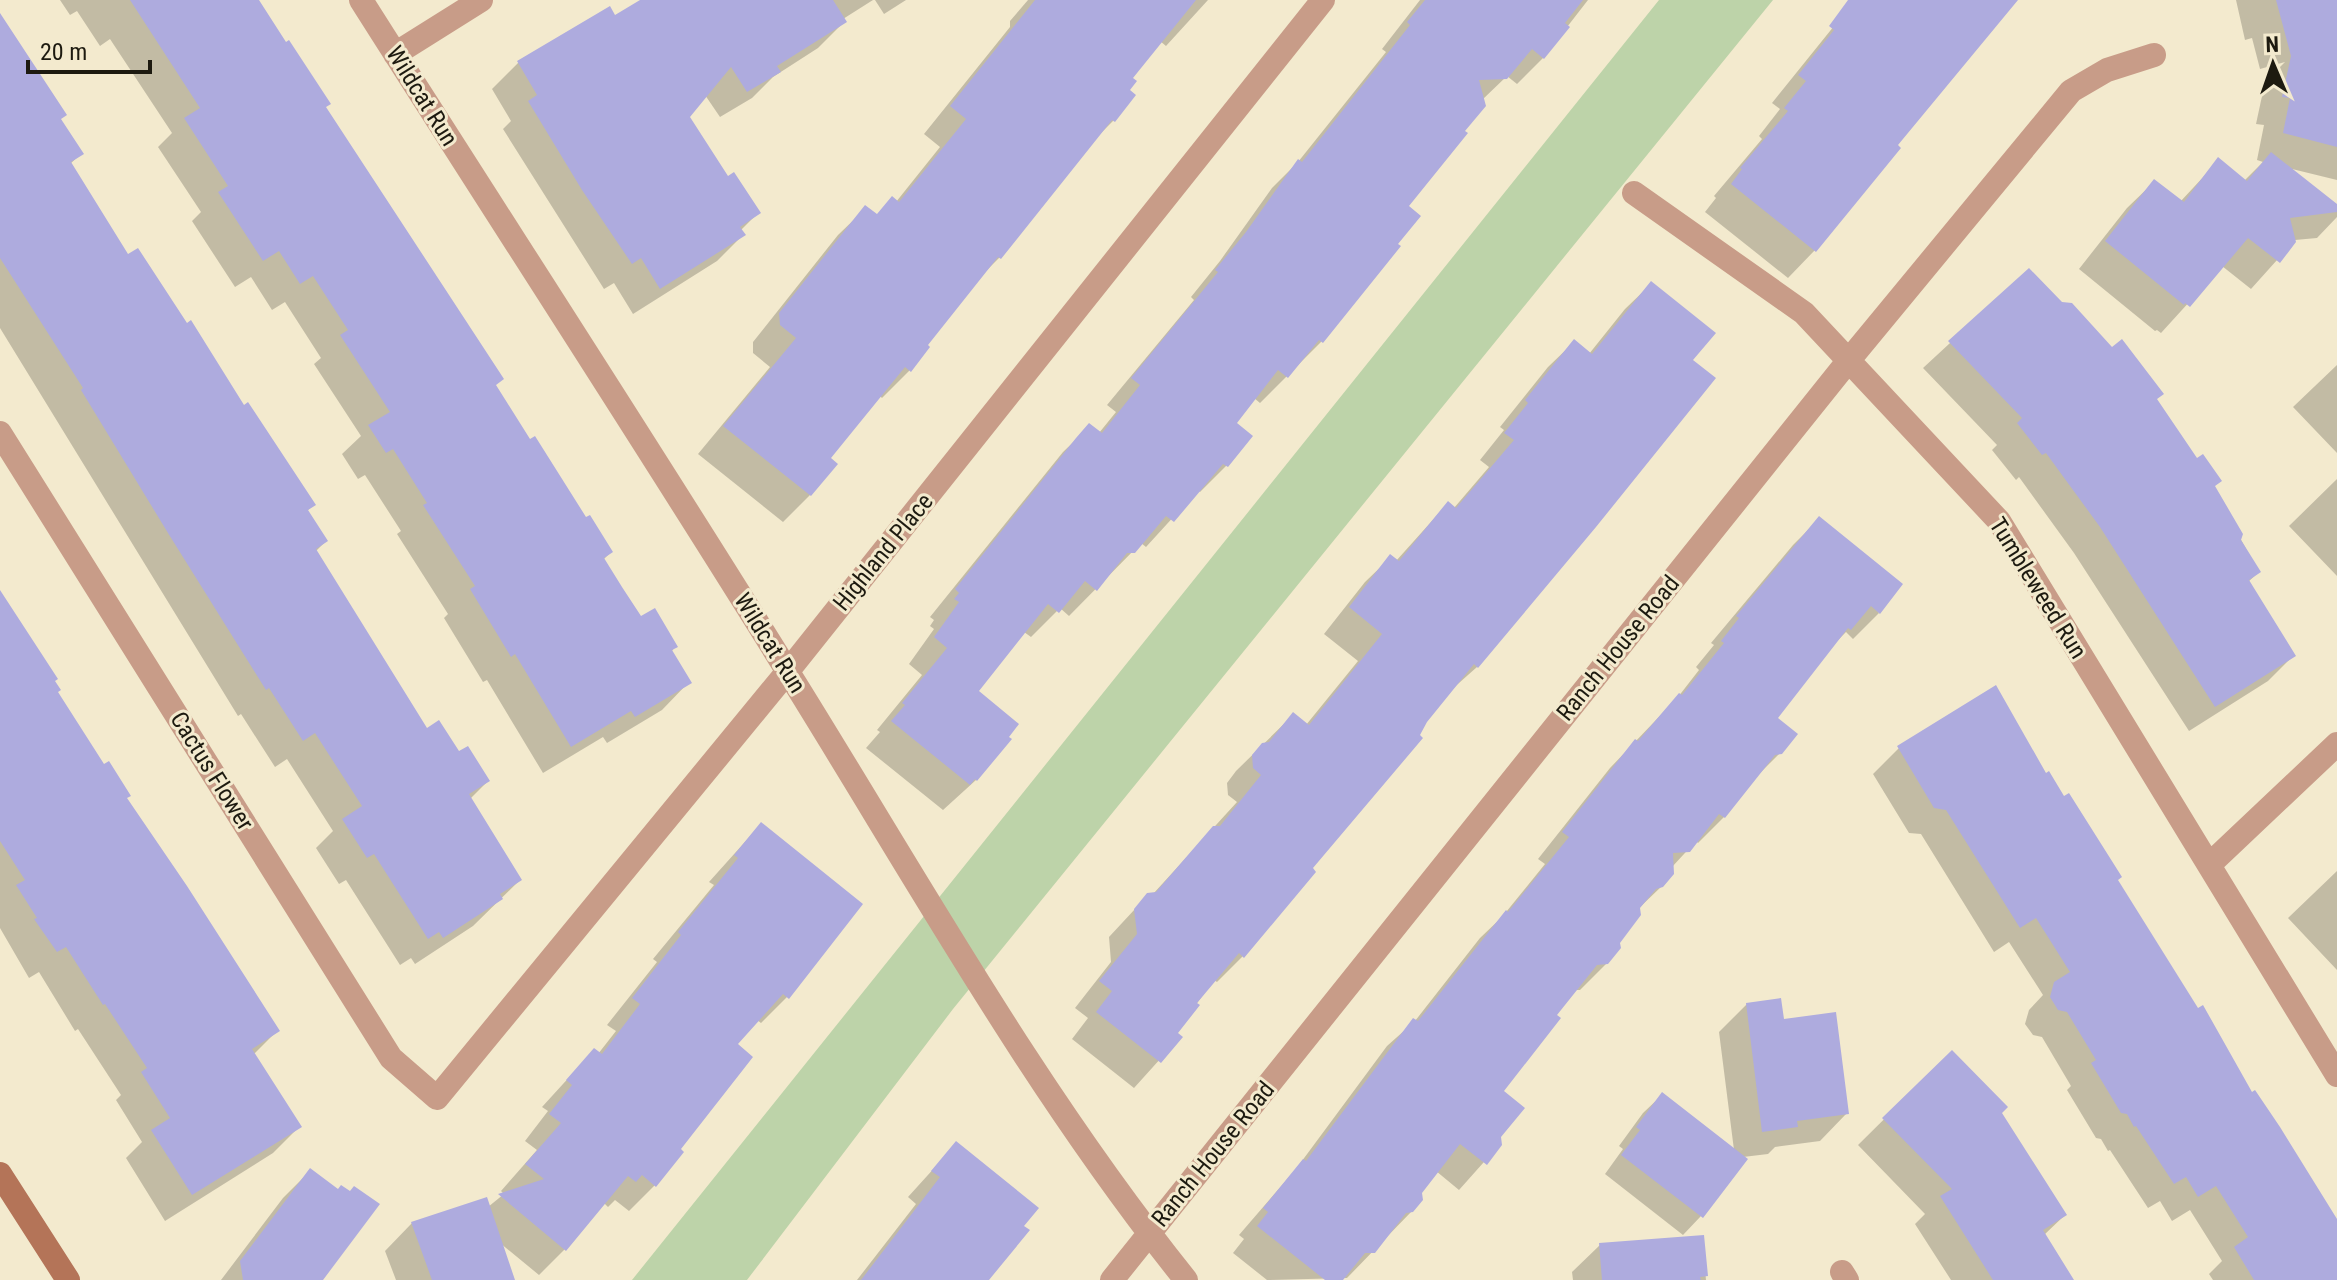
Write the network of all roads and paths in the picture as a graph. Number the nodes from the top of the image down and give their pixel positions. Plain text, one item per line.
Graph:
1 (361, 0) edge
2 (481, 0) edge
3 (1323, 0) edge
4 (395, 54) junction
5 (2154, 55) dead end
6 (1634, 193) dead end
7 (1849, 360) junction
8 (0, 433) edge
9 (788, 671) junction
10 (2337, 744) edge
11 (2209, 865) junction
12 (2337, 1075) edge
13 (437, 1098) joint
14 (0, 1174) edge
15 (1149, 1233) junction
16 (68, 1280) edge
17 (1112, 1280) edge
18 (1186, 1280) edge

1 - 4 street, Wildcat Run
2 - 4 street
3 - 9 street, Highland Place
4 - 9 street, Wildcat Run
5 - 7 street, Ranch House Road
6 - 7 street, Tumbleweed Run
7 - 11 street, Tumbleweed Run
7 - 15 street, Ranch House Road
8 - 13 street, Cactus Flower
9 - 13 street, Highland Place
9 - 15 street, Wildcat Run
10 - 11 street
11 - 12 street, Tumbleweed Run
14 - 16 main road
15 - 17 street, Ranch House Road
15 - 18 street, Wildcat Run

